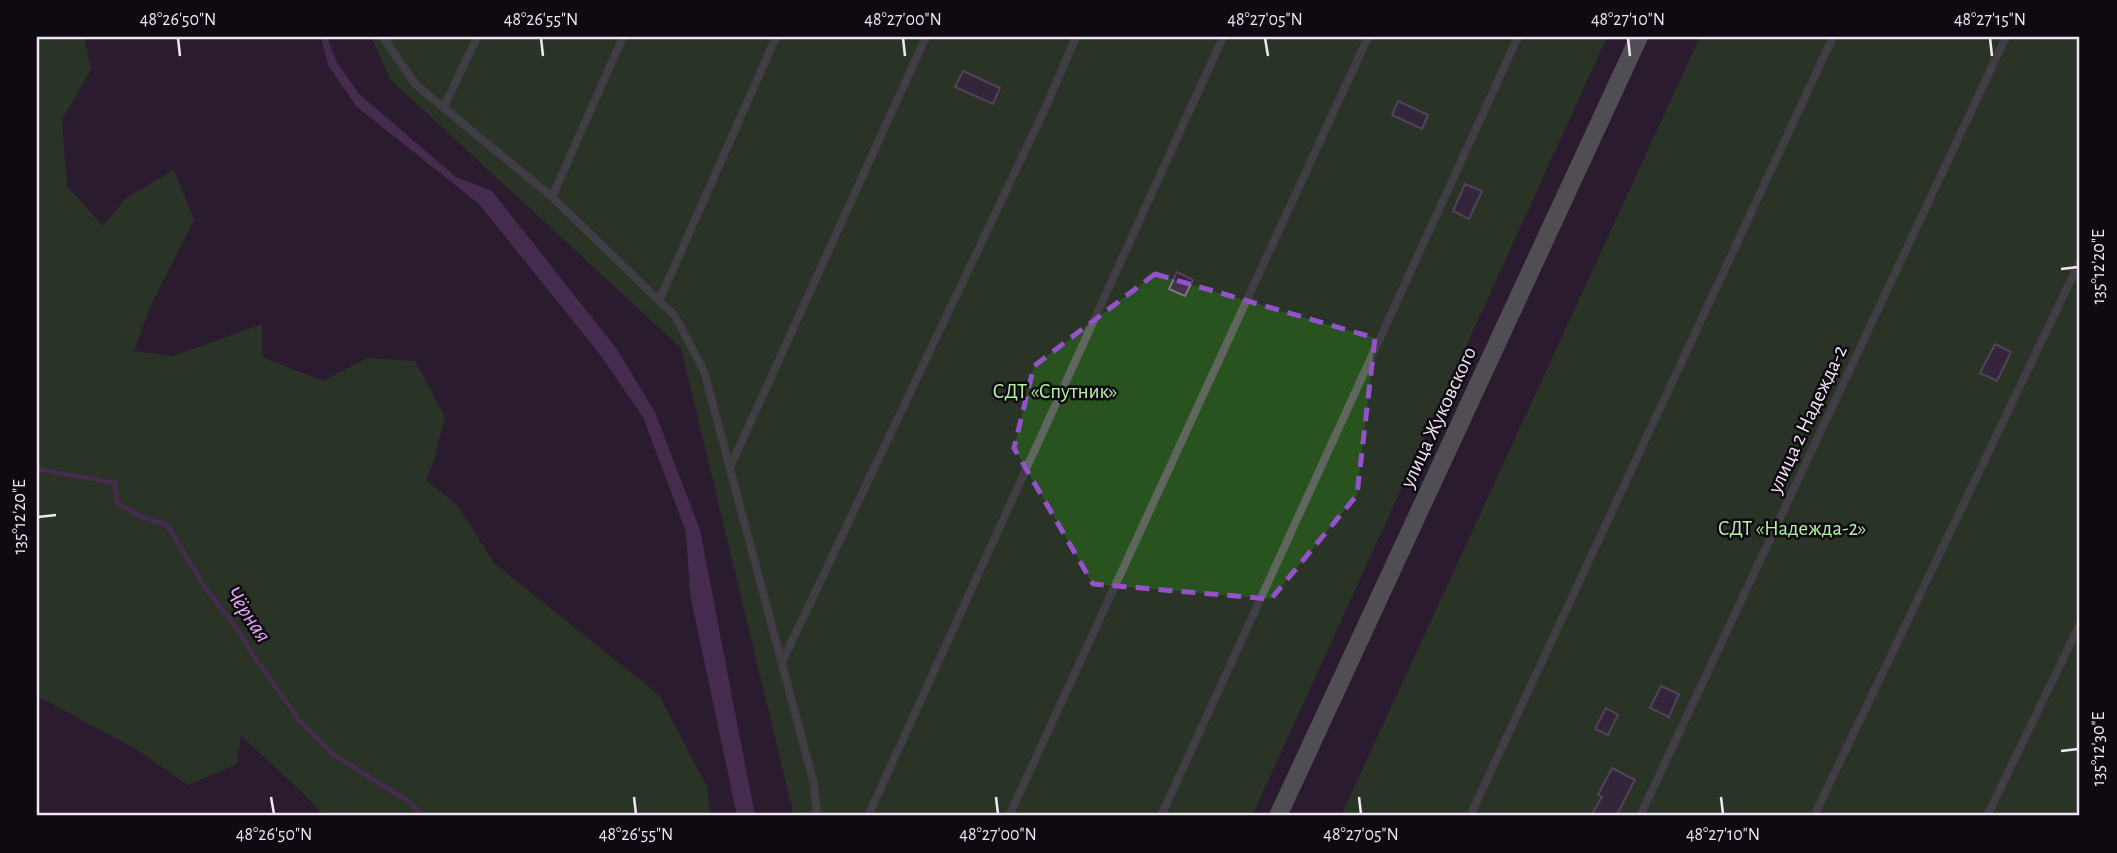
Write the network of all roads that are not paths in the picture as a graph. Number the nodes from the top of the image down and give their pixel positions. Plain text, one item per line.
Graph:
1 (383, 37) edge
2 (477, 37) edge
3 (623, 37) edge
4 (776, 37) edge
5 (926, 37) edge
6 (1076, 37) edge
7 (1223, 37) edge
8 (1368, 37) edge
9 (1518, 37) edge
10 (1639, 37) edge
11 (1833, 37) edge
12 (2006, 37) edge
13 (444, 107) junction
14 (552, 197) junction
15 (2080, 261) edge
16 (659, 301) junction
17 (730, 467) junction
18 (2080, 624) edge
19 (782, 662) junction
20 (817, 816) edge
21 (868, 816) edge
22 (1009, 816) edge
23 (1161, 816) edge
24 (1278, 816) edge
25 (1470, 816) edge
26 (1640, 816) edge
27 (1814, 816) edge
28 (1987, 816) edge

1 - 13 lane
2 - 13 lane
3 - 14 lane
4 - 16 lane
5 - 17 lane
6 - 19 lane
7 - 21 lane
8 - 22 lane
9 - 23 lane
10 - 24 main road, улица Жуковского
11 - 25 lane
12 - 26 lane, улица 2 Надежда-2
13 - 14 lane
14 - 16 lane
15 - 27 lane
16 - 17 lane
17 - 19 lane
18 - 28 lane
19 - 20 lane

